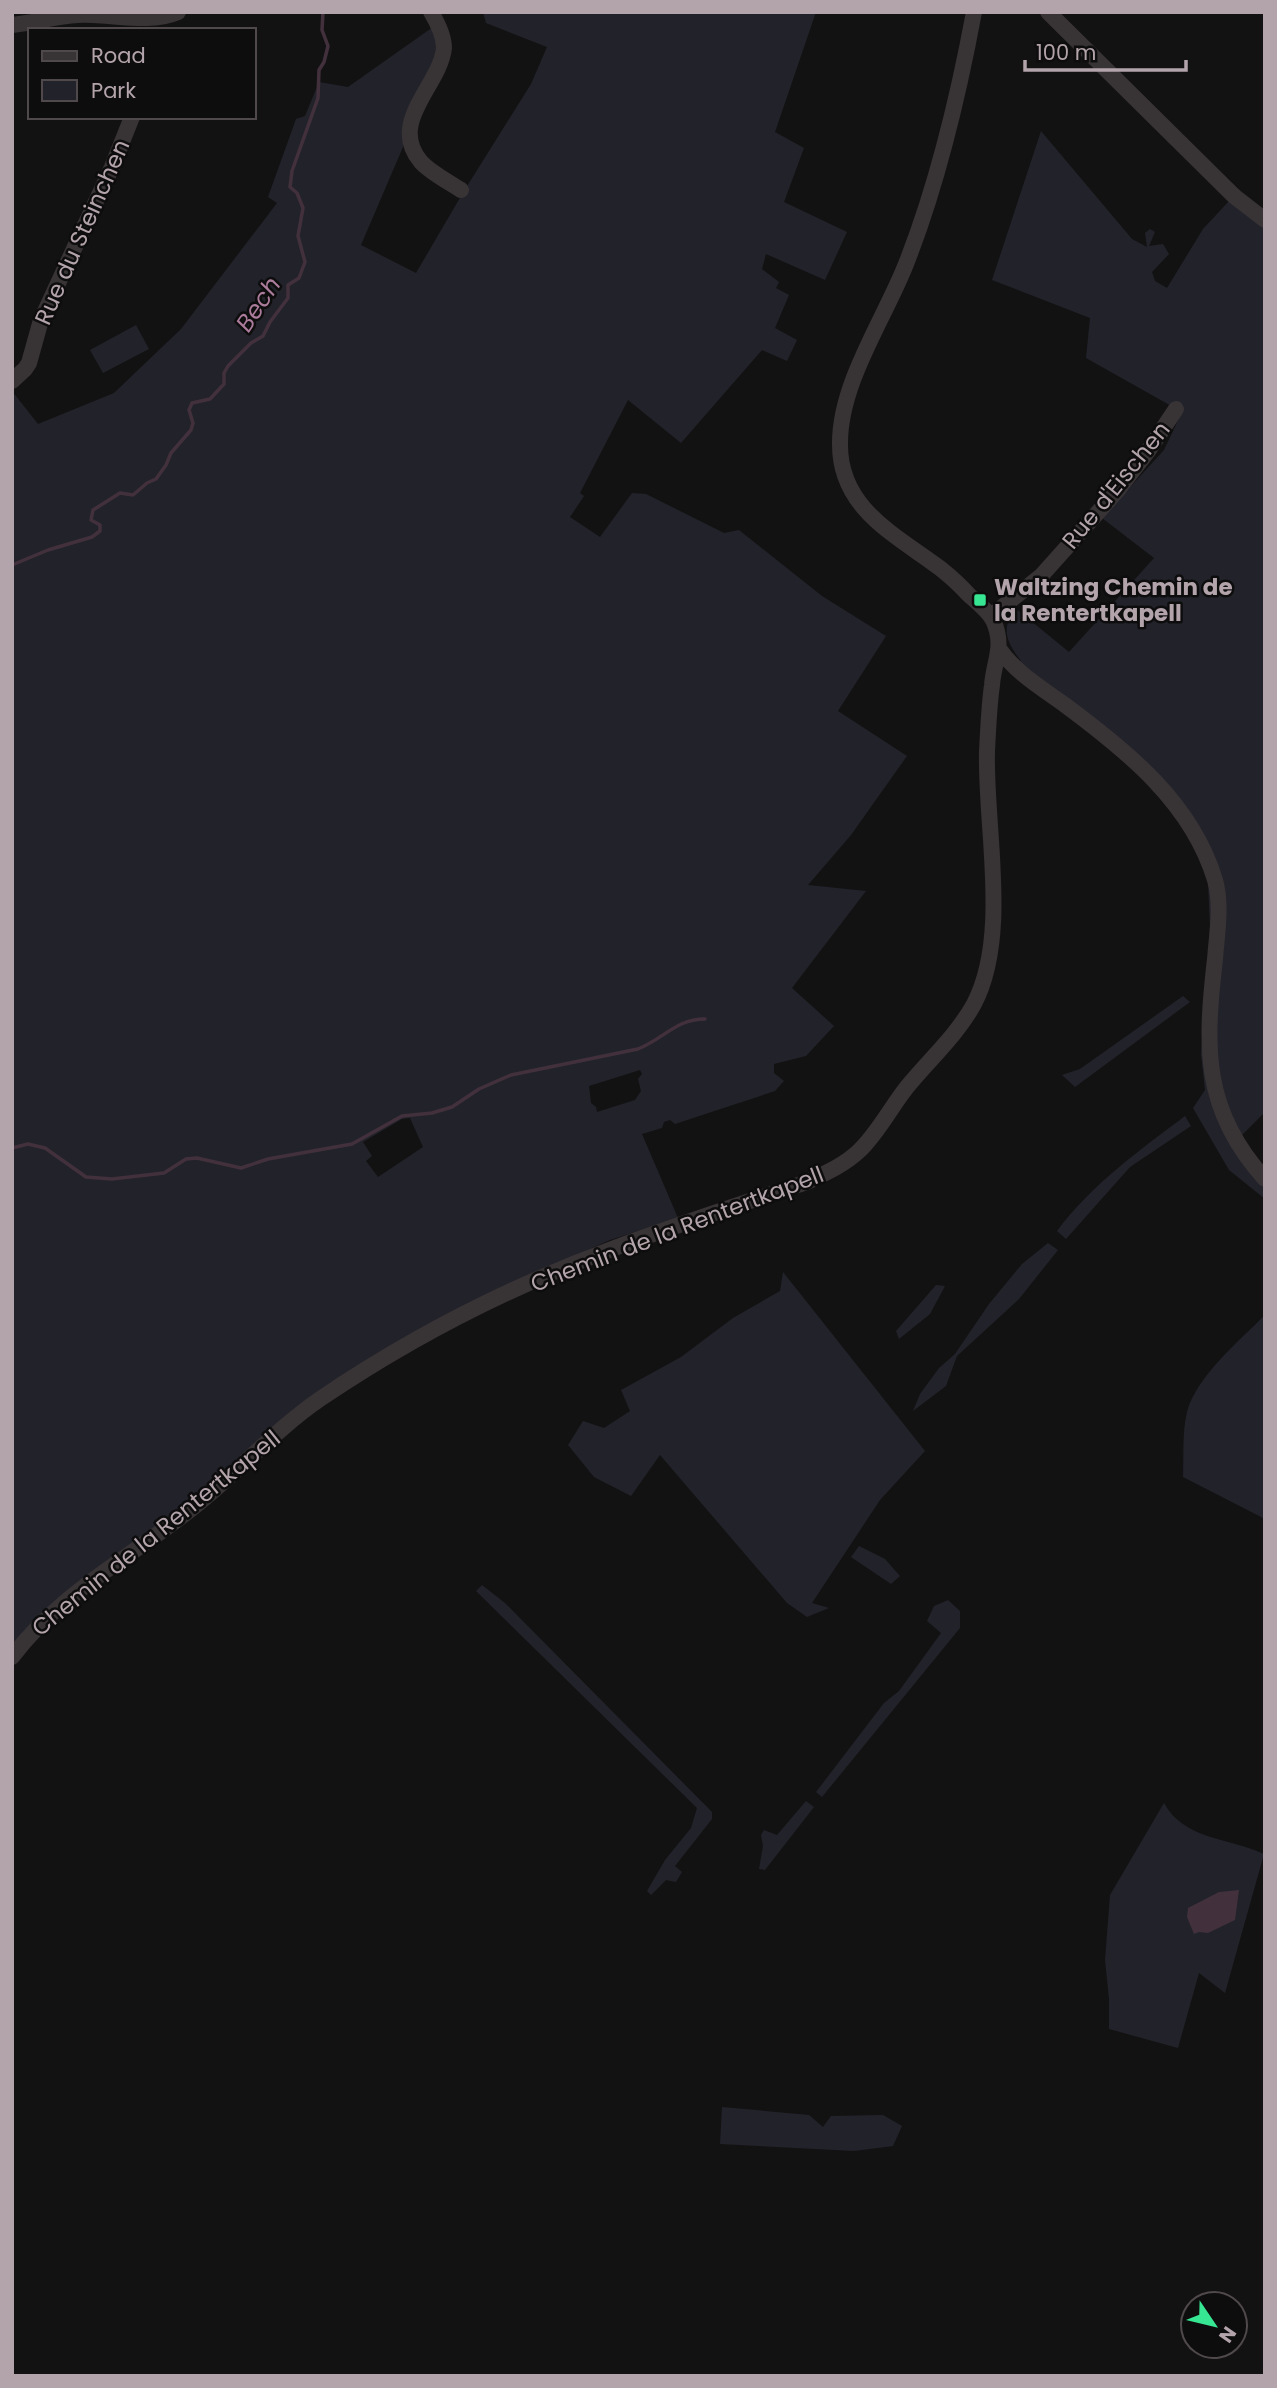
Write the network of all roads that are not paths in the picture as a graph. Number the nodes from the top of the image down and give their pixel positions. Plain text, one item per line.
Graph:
1 (431, 12) edge
2 (974, 12) edge
3 (1048, 12) edge
4 (167, 20) edge
5 (12, 25) edge
6 (131, 119) edge
7 (461, 190) dead end
8 (1265, 220) edge
9 (12, 381) edge
10 (1177, 409) dead end
11 (991, 616) junction
12 (1000, 650) junction
13 (1265, 1179) edge
14 (12, 1657) edge

1 - 7 street
2 - 11 street
3 - 8 street
4 - 5 street
6 - 9 street, Rue du Steinchen
10 - 11 street, Rue d'Eischen
11 - 12 street, Chemin de la Rentertkapell
12 - 13 street
12 - 14 street, Chemin de la Rentertkapell

